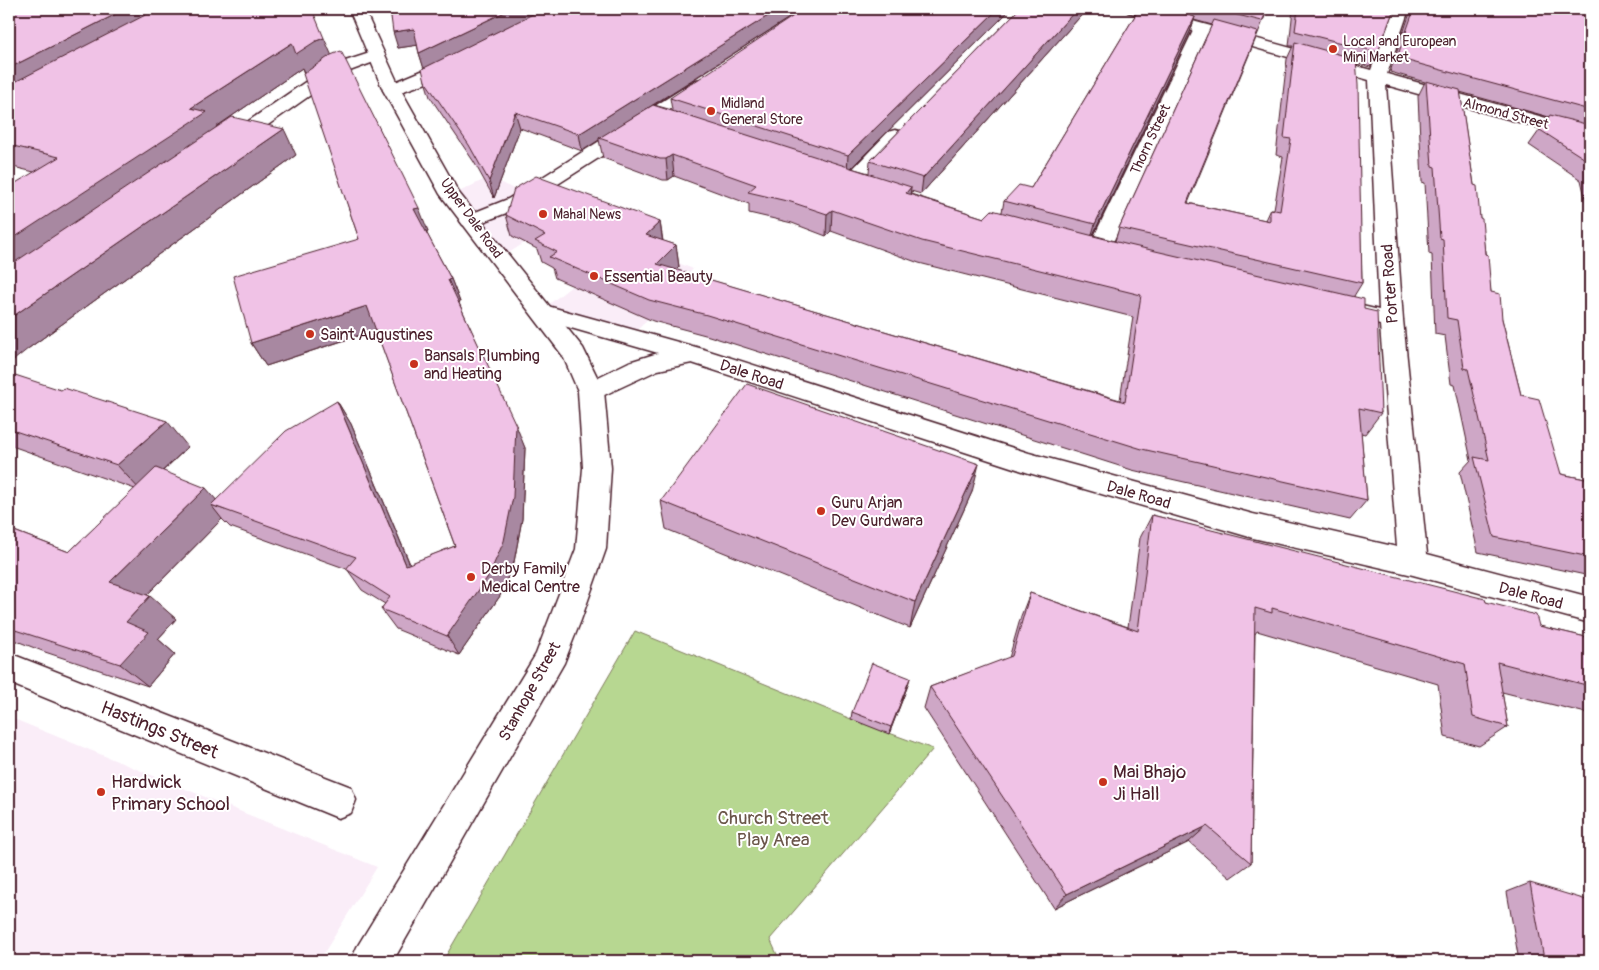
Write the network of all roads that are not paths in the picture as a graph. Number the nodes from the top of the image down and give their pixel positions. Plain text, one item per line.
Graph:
1 (356, 9) edge
2 (1133, 9) edge
3 (1402, 9) edge
4 (1202, 28) junction
5 (376, 56) junction
6 (468, 56) edge
7 (718, 73) edge
8 (1377, 78) junction
9 (392, 90) junction
10 (905, 126) edge
11 (1590, 136) edge
12 (212, 154) edge
13 (851, 182) edge
14 (470, 221) junction
15 (1098, 251) edge
16 (1323, 304) edge
17 (544, 312) junction
18 (1391, 320) junction
19 (694, 355) junction
20 (591, 391) junction
21 (1413, 563) junction
22 (1590, 610) edge
23 (9, 668) edge
24 (338, 800) dead end
25 (372, 961) edge

1 - 5 street, Upper Dale Road
2 - 4 street, Almond Street
3 - 8 street, Porter Road
4 - 8 street, Almond Street
4 - 15 street, Thorn Street
5 - 9 street, Upper Dale Road
5 - 12 street
6 - 9 street
7 - 14 street
8 - 11 street, Almond Street
8 - 18 street, Porter Road
9 - 14 street, Upper Dale Road
10 - 13 street
14 - 17 street, Upper Dale Road
16 - 18 street
17 - 19 street, Dale Road
17 - 20 street, Upper Dale Road
18 - 21 street, Porter Road
19 - 20 street, Dale Road
19 - 21 street, Dale Road
20 - 25 street, Stanhope Street
21 - 22 street, Dale Road
23 - 24 street, Hastings Street

